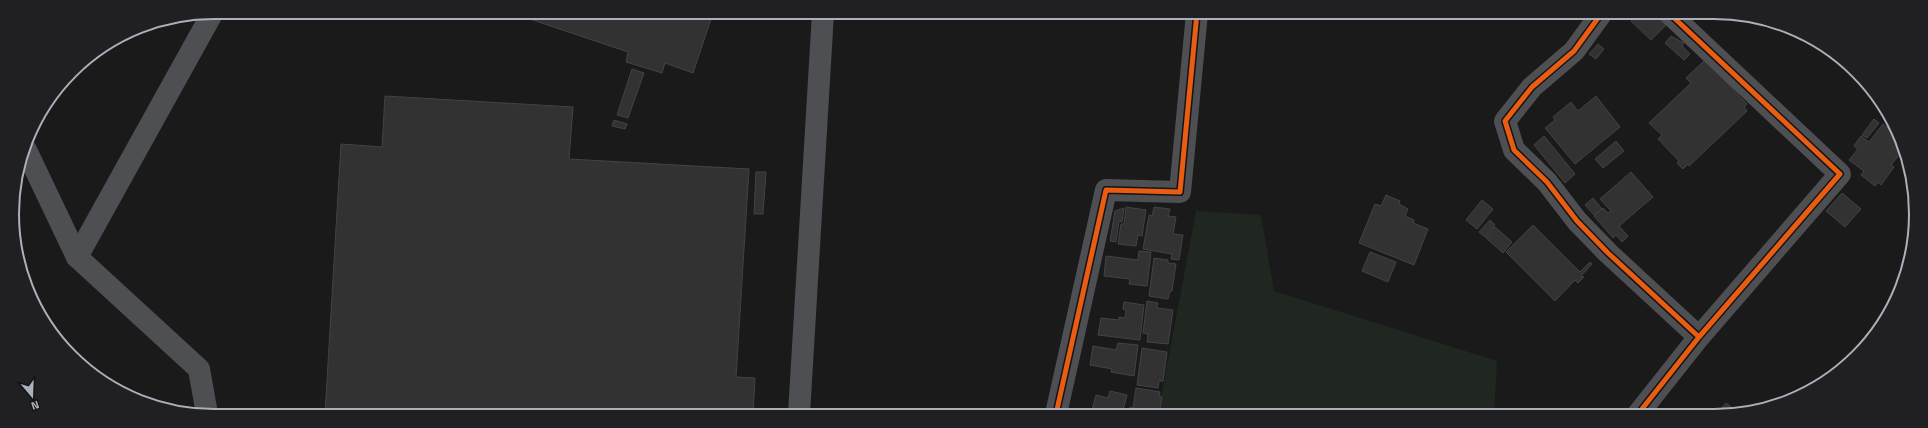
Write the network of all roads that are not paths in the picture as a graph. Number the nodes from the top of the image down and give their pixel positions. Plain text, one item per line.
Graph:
1 (209, 19) edge
2 (823, 19) edge
3 (1196, 19) edge
4 (1597, 19) edge
5 (1675, 19) edge
6 (28, 155) edge
7 (77, 257) junction
8 (1699, 337) junction
9 (206, 409) edge
10 (799, 409) edge
11 (1057, 409) edge
12 (1642, 409) edge

1 - 7 street
2 - 10 street
3 - 11 street
4 - 8 street
5 - 8 street
6 - 7 street
7 - 9 street
8 - 12 street

